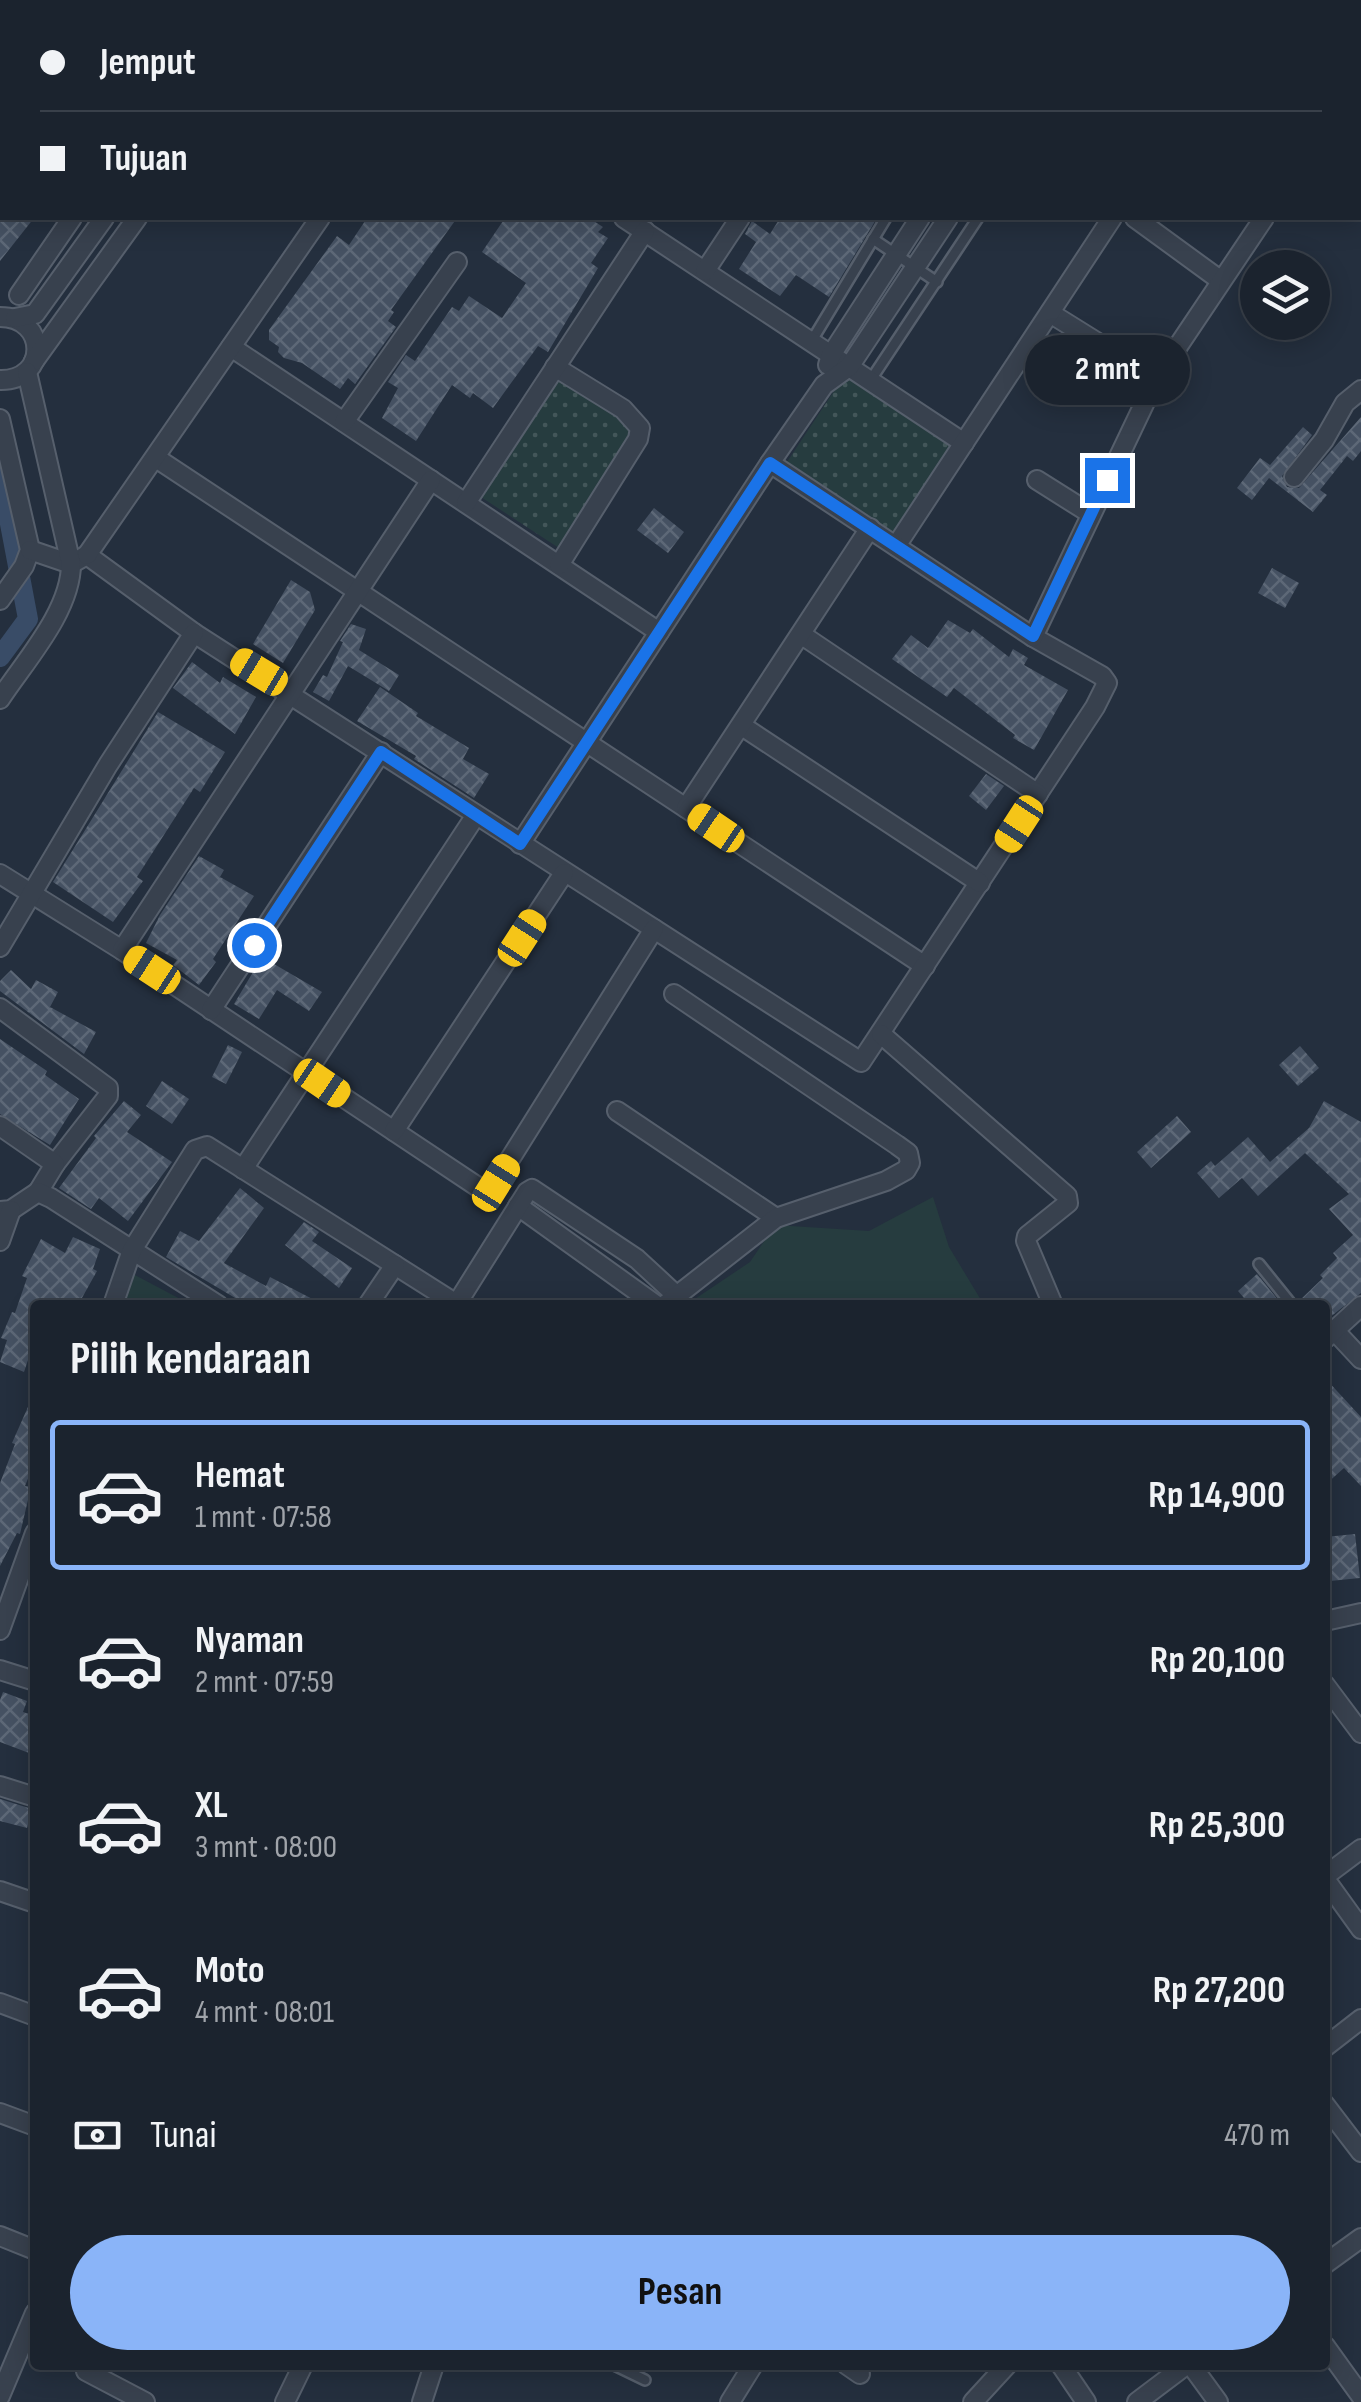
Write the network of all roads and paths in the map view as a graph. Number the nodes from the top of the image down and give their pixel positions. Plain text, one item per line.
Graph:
1 (71, 220) edge
2 (103, 220) edge
3 (136, 220) edge
4 (319, 220) edge
5 (627, 220) edge
6 (739, 220) edge
7 (885, 220) edge
8 (919, 220) edge
9 (947, 220) edge
10 (977, 220) edge
11 (1111, 220) edge
12 (1138, 220) edge
13 (1263, 220) edge
14 (644, 231) junction
15 (873, 240) junction
16 (897, 256) junction
17 (456, 262) dead end
18 (914, 268) junction
19 (705, 271) junction
20 (1220, 280) junction
21 (936, 282) junction
22 (19, 296) dead end
23 (1050, 313) junction
24 (7, 317) edge
25 (811, 342) junction
26 (231, 347) junction
27 (831, 354) junction
28 (30, 366) junction
29 (555, 367) junction
30 (849, 367) junction
31 (1156, 379) junction
32 (0, 380) edge
33 (870, 380) junction
34 (824, 386) junction
35 (1361, 390) edge
36 (0, 420) edge
37 (344, 422) junction
38 (964, 443) junction
39 (156, 458) junction
40 (770, 463) junction
41 (1294, 477) dead end
42 (431, 480) junction
43 (1038, 480) dead end
44 (466, 503) junction
45 (1090, 514) junction
46 (870, 528) junction
47 (896, 546) junction
48 (79, 560) junction
49 (22, 565) junction
50 (559, 565) junction
51 (358, 590) junction
52 (0, 600) edge
53 (660, 632) junction
54 (194, 633) junction
55 (802, 635) junction
56 (1033, 636) junction
57 (291, 692) junction
58 (0, 699) edge
59 (742, 726) junction
60 (587, 742) junction
61 (381, 752) junction
62 (1038, 794) junction
63 (686, 808) junction
64 (476, 815) junction
65 (520, 844) junction
66 (564, 873) junction
67 (0, 874) edge
68 (980, 883) junction
69 (32, 893) junction
70 (654, 930) junction
71 (0, 947) edge
72 (122, 950) junction
73 (925, 966) junction
74 (674, 994) dead end
75 (0, 1008) edge
76 (212, 1010) junction
77 (881, 1034) junction
78 (306, 1072) junction
79 (617, 1111) dead end
80 (0, 1126) edge
81 (394, 1131) junction
82 (55, 1164) junction
83 (243, 1169) junction
84 (38, 1192) junction
85 (518, 1206) junction
86 (5, 1211) edge
87 (776, 1218) junction
88 (0, 1241) edge
89 (132, 1250) junction
90 (1259, 1264) dead end
91 (394, 1265) junction
92 (115, 1300) edge
93 (210, 1300) edge
94 (371, 1300) edge
95 (449, 1300) edge
96 (460, 1300) edge
97 (649, 1300) edge
98 (670, 1300) edge
99 (672, 1300) edge
100 (1051, 1300) edge
101 (1288, 1300) edge
102 (1361, 1306) edge
103 (1330, 1334) edge
104 (1361, 1358) edge
105 (30, 1547) edge
106 (1361, 1613) edge
107 (1330, 1620) edge
108 (0, 1630) edge
109 (0, 1670) edge
110 (30, 1679) edge
111 (1330, 1691) edge
112 (1361, 1733) edge
113 (0, 1786) edge
114 (30, 1795) edge
115 (1361, 1849) edge
116 (1330, 1874) edge
117 (1330, 1885) edge
118 (0, 1891) edge
119 (30, 1901) edge
120 (1361, 1929) edge
121 (0, 2002) edge
122 (30, 2014) edge
123 (1361, 2019) edge
124 (1330, 2044) edge
125 (1330, 2111) edge
126 (0, 2113) edge
127 (30, 2124) edge
128 (1361, 2152) edge
129 (0, 2236) edge
130 (1361, 2238) edge
131 (30, 2248) edge
132 (1330, 2260) edge
133 (30, 2321) edge
134 (1330, 2353) edge
135 (7, 2356) edge
136 (300, 2370) edge
137 (432, 2370) edge
138 (624, 2370) edge
139 (751, 2370) edge
140 (1002, 2370) edge
141 (1064, 2370) edge
142 (1181, 2370) edge
143 (1192, 2370) edge
144 (86, 2371) dead end
145 (645, 2380) dead end
146 (0, 2396) edge
147 (1361, 2396) edge
148 (145, 2402) edge
149 (285, 2402) edge
150 (422, 2402) edge
151 (730, 2402) edge
152 (973, 2402) edge
153 (1086, 2402) edge
154 (1137, 2402) edge
155 (1218, 2402) edge

1 - 22 street
2 - 24 street
3 - 28 street
4 - 26 street
5 - 14 street
6 - 19 street
7 - 15 lane
8 - 16 street
9 - 18 street
10 - 21 lane
11 - 23 street
12 - 20 street
13 - 20 street
14 - 19 street
14 - 29 street
15 - 16 lane
15 - 25 lane
16 - 18 lane
16 - 27 street
17 - 37 street
18 - 21 lane
18 - 30 street
19 - 25 street
20 - 31 street
21 - 33 lane
23 - 31 street
23 - 38 street
24 - 28 street
25 - 27 street
26 - 37 street
26 - 39 street
27 - 30 street
27 - 34 street
28 - 32 street
28 - 48 street
29 - 44 street
29 - 50 street
30 - 33 street
30 - 34 street
31 - 45 street
33 - 38 street
34 - 40 street
35 - 41 street
36 - 49 street
37 - 42 street
38 - 47 street
39 - 48 street
39 - 51 street
40 - 46 street
40 - 53 street
42 - 44 street
42 - 51 street
43 - 45 street
44 - 50 street
45 - 56 street
46 - 47 street
46 - 55 street
47 - 56 street
48 - 49 street
48 - 54 street
48 - 58 street
49 - 52 street
50 - 53 street
51 - 57 street
51 - 60 street
53 - 60 street
54 - 57 street
54 - 69 street
55 - 59 street
55 - 62 street
56 - 62 street
57 - 61 street
57 - 72 street
59 - 63 street
59 - 68 street
60 - 63 street
60 - 65 street
61 - 64 street
61 - 76 street
62 - 68 street
63 - 73 street
64 - 65 street
64 - 78 street
65 - 66 street
66 - 70 street
66 - 81 street
67 - 69 street
68 - 73 street
69 - 71 street
69 - 72 street
70 - 77 street
70 - 81 street
72 - 76 street
73 - 77 street
74 - 87 street
75 - 82 street
76 - 78 street
77 - 100 street
78 - 81 street
78 - 83 street
79 - 87 street
80 - 82 street
82 - 84 street
83 - 89 street
83 - 91 street
84 - 86 street
84 - 89 street
85 - 96 street
85 - 97 street
85 - 98 street
86 - 88 street
87 - 99 street
89 - 92 street
89 - 93 street
90 - 101 lane
91 - 94 street
91 - 95 street
102 - 103 street
103 - 104 street
105 - 108 street
106 - 107 street
109 - 110 street
111 - 112 street
113 - 114 street
115 - 116 street
117 - 120 street
118 - 119 street
121 - 122 street
123 - 124 street
125 - 128 street
126 - 127 street
129 - 131 street
130 - 132 street
133 - 135 street
134 - 147 street
135 - 146 street
136 - 149 street
137 - 150 street
138 - 145 lane
139 - 151 street
140 - 152 street
141 - 153 street
142 - 154 street
143 - 155 street
144 - 148 street

